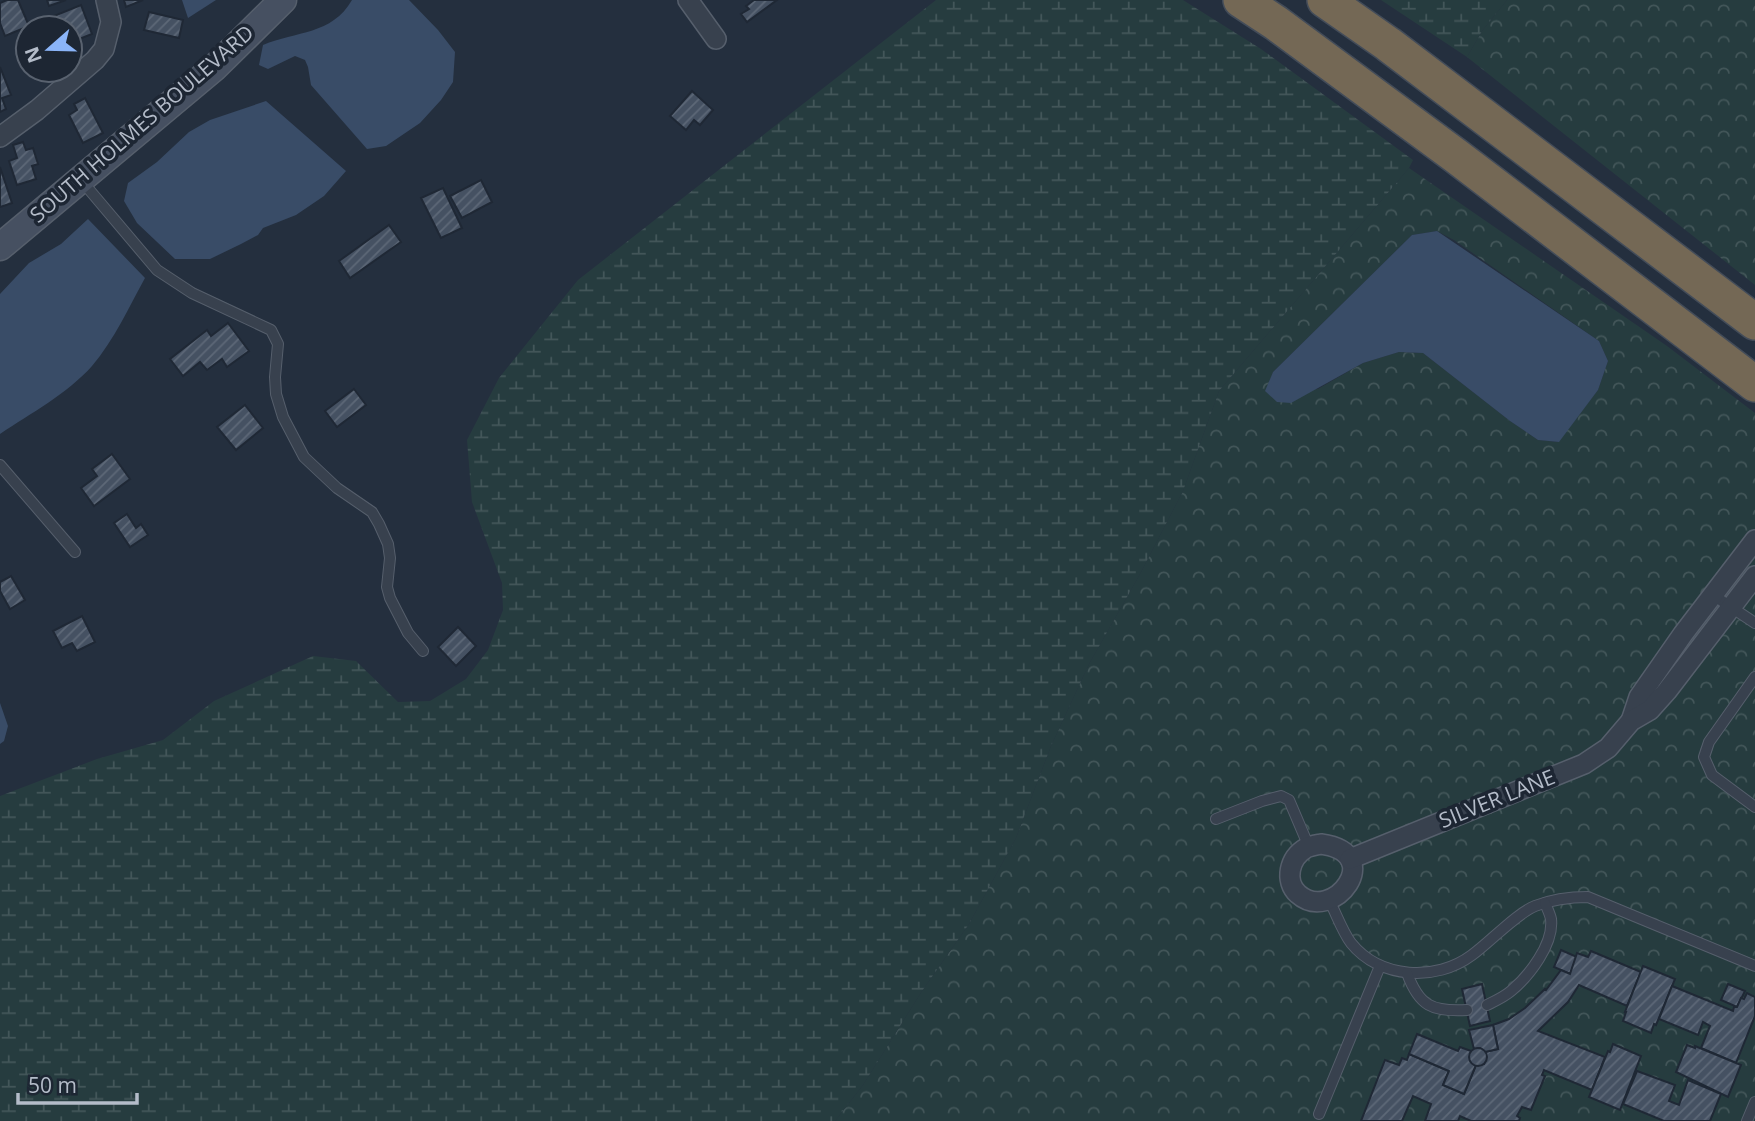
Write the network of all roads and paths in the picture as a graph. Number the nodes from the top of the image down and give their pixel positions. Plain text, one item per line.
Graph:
1 (106, 0) edge
2 (283, 0) edge
3 (688, 0) edge
4 (1241, 0) edge
5 (1325, 0) edge
6 (716, 39) dead end
7 (0, 137) edge
8 (81, 179) junction
9 (0, 247) edge
10 (1755, 322) edge
11 (1755, 384) edge
12 (0, 465) edge
13 (1755, 540) edge
14 (75, 552) dead end
15 (1755, 576) edge
16 (1713, 595) junction
17 (1731, 607) junction
18 (1755, 623) edge
19 (423, 651) dead end
20 (1755, 677) edge
21 (1630, 721) junction
22 (1755, 807) edge
23 (1216, 819) dead end
24 (1309, 847) junction
25 (1350, 859) junction
26 (1329, 900) junction
27 (1545, 903) junction
28 (1755, 966) edge
29 (1380, 967) junction
30 (1407, 973) junction
31 (1487, 1005) dead end
32 (1467, 1010) dead end
33 (1755, 1102) edge
34 (1319, 1114) dead end
35 (1747, 1121) edge

1 - 7 street
2 - 8 main road, SOUTH HOLMES BOULEVARD
3 - 6 street
4 - 11 highway
5 - 10 highway
8 - 9 main road, SOUTH HOLMES BOULEVARD
8 - 19 lane
12 - 14 lane
13 - 16 street, SILVER LANE
15 - 17 street, SILVER LANE
16 - 17 lane
16 - 21 street, SILVER LANE
17 - 18 lane
17 - 21 street, SILVER LANE
20 - 22 lane
21 - 25 street, SILVER LANE
23 - 24 lane
24 - 25 street
24 - 26 street
25 - 26 street
26 - 29 lane
27 - 28 lane
27 - 30 lane
27 - 31 lane
29 - 30 lane
29 - 34 lane
30 - 32 lane
33 - 35 lane

